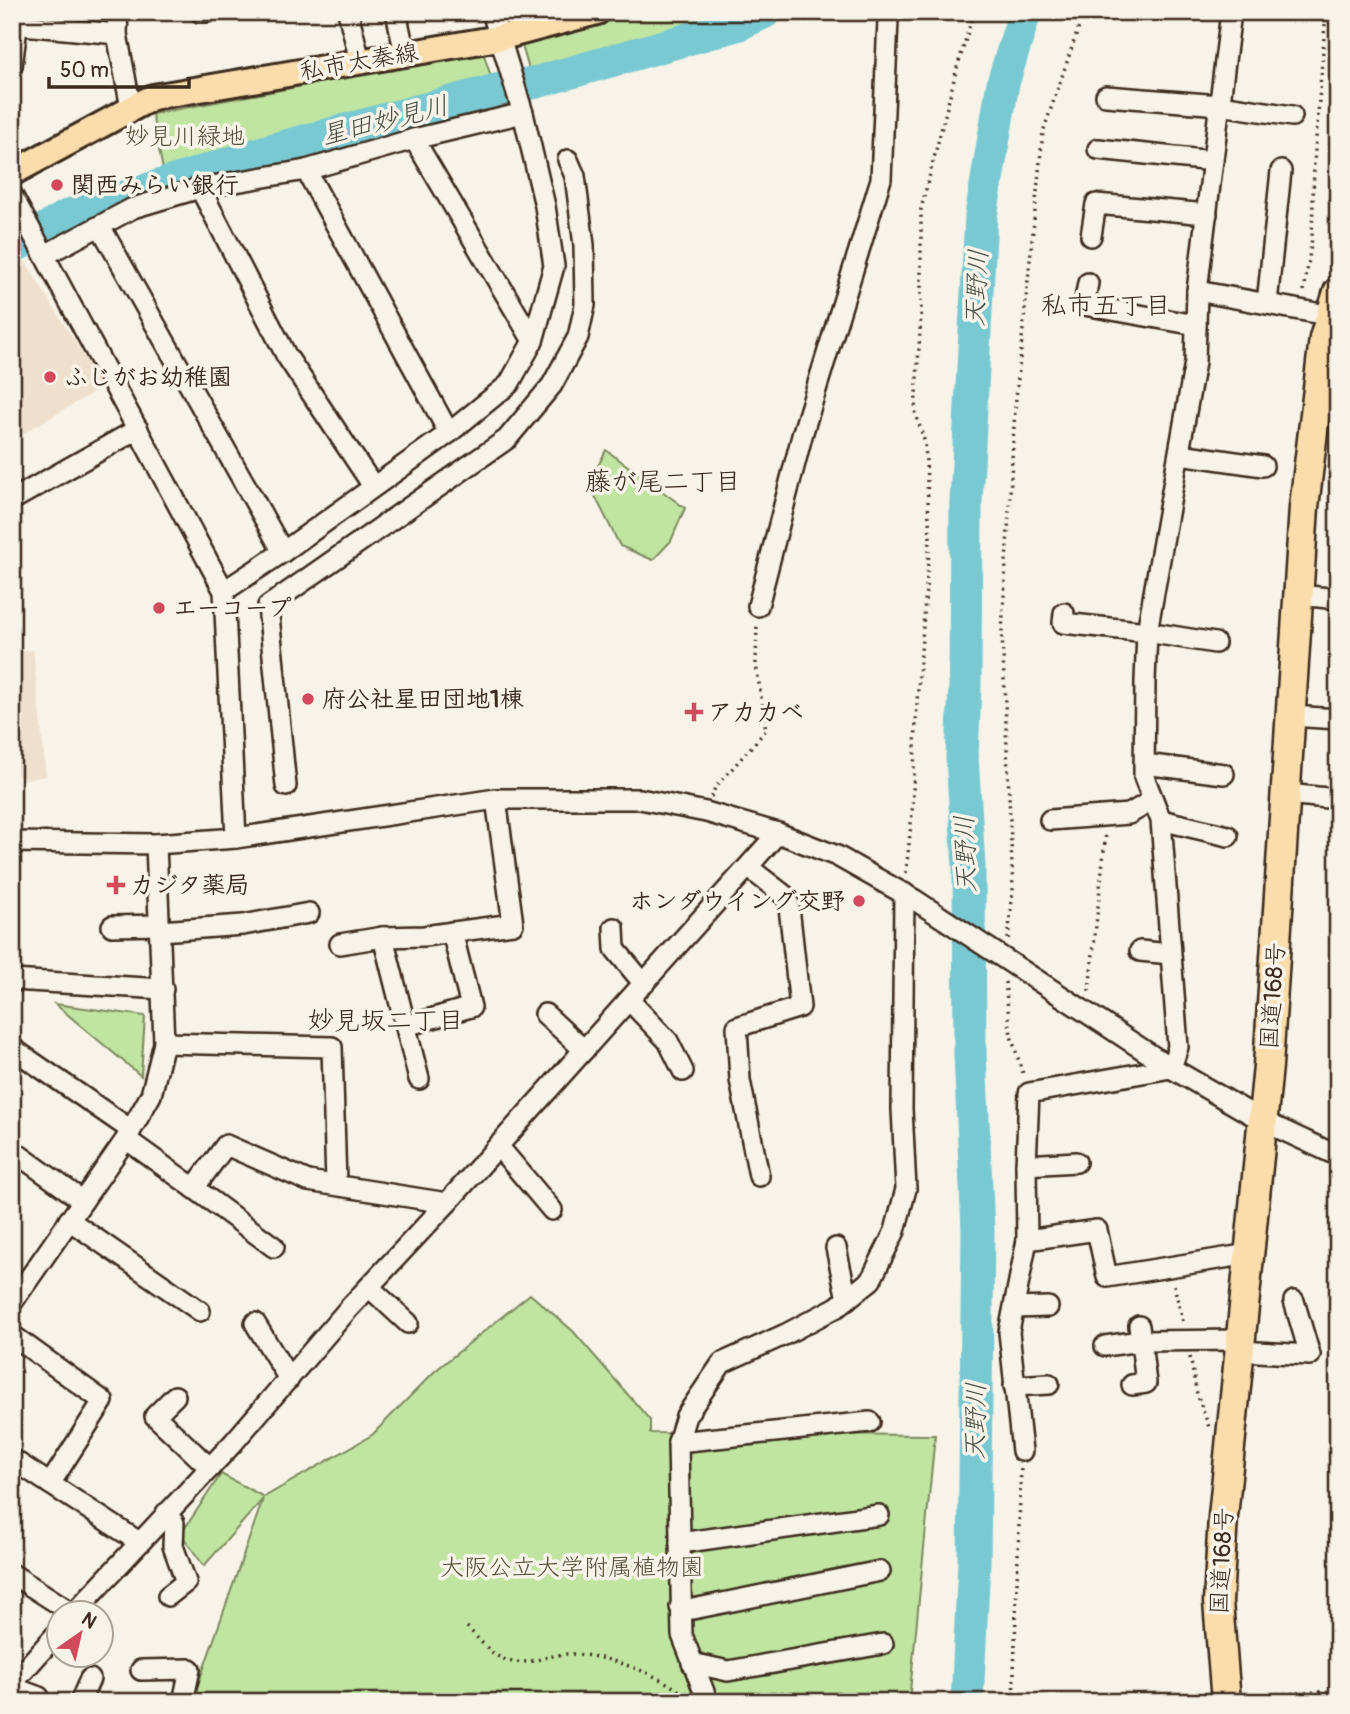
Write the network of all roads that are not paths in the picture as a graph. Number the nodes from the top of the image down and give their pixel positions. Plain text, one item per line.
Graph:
1 (118, 12) edge
2 (200, 12) edge
3 (207, 12) edge
4 (348, 12) edge
5 (397, 12) edge
6 (492, 12) edge
7 (597, 12) edge
8 (886, 12) edge
9 (1231, 12) edge
10 (16, 20) edge
11 (117, 34) junction
12 (499, 38) junction
13 (405, 54) junction
14 (360, 61) junction
15 (12, 66) edge
16 (1106, 96) dead end
17 (1220, 105) junction
18 (131, 108) junction
19 (523, 113) junction
20 (1292, 116) dead end
21 (414, 139) junction
22 (1098, 149) dead end
23 (568, 160) dead end
24 (1213, 161) junction
25 (306, 170) junction
26 (1281, 171) dead end
27 (12, 173) edge
28 (200, 188) junction
29 (12, 195) edge
30 (1207, 214) junction
31 (100, 226) junction
32 (1091, 236) dead end
33 (45, 255) junction
34 (1088, 282) dead end
35 (1197, 291) junction
36 (1267, 303) junction
37 (1335, 308) edge
38 (1196, 325) junction
39 (533, 341) junction
40 (138, 429) junction
41 (449, 433) junction
42 (1180, 454) junction
43 (1264, 466) dead end
44 (373, 486) junction
45 (12, 500) edge
46 (283, 552) junction
47 (224, 591) junction
48 (1299, 595) junction
49 (1338, 599) edge
50 (758, 606) road end
51 (1065, 613) dead end
52 (1147, 632) junction
53 (1215, 643) dead end
54 (1291, 716) junction
55 (1338, 719) edge
56 (1144, 765) junction
57 (1224, 774) dead end
58 (286, 786) dead end
59 (1286, 794) junction
60 (496, 799) junction
61 (1338, 799) edge
62 (1153, 800) junction
63 (1050, 820) dead end
64 (1161, 820) junction
65 (778, 833) junction
66 (1228, 835) dead end
67 (236, 838) junction
68 (12, 842) edge
69 (156, 844) junction
70 (749, 868) junction
71 (909, 896) junction
72 (309, 913) dead end
73 (112, 926) dead end
74 (160, 928) junction
75 (614, 928) dead end
76 (452, 932) junction
77 (383, 937) junction
78 (340, 944) dead end
79 (1140, 951) dead end
80 (1170, 954) junction
81 (12, 979) edge
82 (644, 984) junction
83 (163, 989) junction
84 (629, 1000) junction
85 (545, 1014) dead end
86 (406, 1026) junction
87 (164, 1043) junction
88 (12, 1048) edge
89 (584, 1050) junction
90 (1171, 1068) junction
91 (683, 1071) dead end
92 (419, 1079) dead end
93 (1263, 1121) junction
94 (129, 1135) junction
95 (498, 1146) junction
96 (12, 1150) edge
97 (1338, 1156) edge
98 (1076, 1162) dead end
99 (1026, 1165) junction
100 (759, 1176) dead end
101 (336, 1184) junction
102 (194, 1188) junction
103 (83, 1201) junction
104 (447, 1203) junction
105 (552, 1210) dead end
106 (69, 1220) junction
107 (1027, 1240) junction
108 (274, 1247) dead end
109 (836, 1248) dead end
110 (1249, 1254) junction
111 (369, 1287) junction
112 (847, 1299) junction
113 (1294, 1301) dead end
114 (12, 1303) edge
115 (1048, 1307) dead end
116 (1014, 1308) junction
117 (200, 1311) dead end
118 (255, 1323) dead end
119 (408, 1323) dead end
120 (1140, 1333) junction
121 (12, 1335) edge
122 (1105, 1346) dead end
123 (1240, 1346) junction
124 (289, 1379) junction
125 (1049, 1384) dead end
126 (1132, 1385) dead end
127 (1014, 1386) junction
128 (175, 1396) dead end
129 (870, 1422) dead end
130 (678, 1442) junction
131 (1022, 1451) road end
132 (12, 1459) edge
133 (210, 1468) junction
134 (50, 1484) junction
135 (166, 1513) junction
136 (879, 1515) dead end
137 (139, 1542) junction
138 (680, 1542) junction
139 (880, 1571) dead end
140 (12, 1574) edge
141 (168, 1596) dead end
142 (51, 1598) edge
143 (86, 1598) edge
144 (680, 1607) junction
145 (883, 1644) dead end
146 (46, 1646) edge
147 (692, 1663) junction
148 (141, 1671) dead end
149 (90, 1679) dead end
150 (12, 1686) edge
151 (39, 1697) dead end
152 (1225, 1700) edge
153 (80, 1702) edge
154 (183, 1702) edge
155 (708, 1702) edge

1 - 11 street
2 - 3 street
4 - 14 street
5 - 13 street
6 - 12 street
7 - 12 main road, 私市太秦線
8 - 50 street
9 - 17 street
10 - 11 street
10 - 15 street
11 - 18 street
12 - 13 main road, 私市太秦線
12 - 19 street
13 - 14 main road, 私市太秦線
14 - 18 main road, 私市太秦線
16 - 17 street
17 - 20 street
17 - 24 street
18 - 27 main road, 私市太秦線
19 - 21 street
19 - 39 street
21 - 25 street
21 - 39 street
22 - 24 street
23 - 58 street
24 - 30 street
25 - 28 street
25 - 41 street
26 - 36 street
28 - 31 street
28 - 44 street
29 - 33 street
30 - 32 street
30 - 35 street
31 - 33 street
31 - 46 street
33 - 40 street
34 - 38 street
35 - 36 street
35 - 38 street
36 - 37 street
37 - 48 highway, 国道168号
38 - 42 street
39 - 41 street
40 - 45 street
40 - 47 street
41 - 44 street
42 - 43 street
42 - 52 street
44 - 46 street
46 - 47 street
47 - 67 street
48 - 49 street
48 - 54 highway, 国道168号
51 - 52 street
52 - 53 street
52 - 56 street
54 - 55 street
54 - 59 highway, 国道168号
56 - 57 street
56 - 62 street
59 - 61 street
59 - 93 highway, 国道168号
60 - 65 street
60 - 67 street
60 - 76 street
62 - 63 street
62 - 64 street
64 - 66 street
64 - 80 street
65 - 70 street
65 - 71 street
67 - 69 street
68 - 69 street
69 - 74 street
70 - 82 street
70 - 100 street
71 - 90 street
71 - 112 street
72 - 74 street
73 - 74 street
74 - 83 street
75 - 82 street
76 - 77 street
76 - 86 street
77 - 78 street
77 - 86 street
79 - 80 street
80 - 90 street
81 - 83 street
82 - 84 street
83 - 87 street
84 - 89 street
84 - 91 street
85 - 89 street
86 - 92 street
87 - 94 street
87 - 101 street
88 - 94 street
89 - 95 street
90 - 93 street
90 - 99 street
93 - 97 street
93 - 110 highway, 国道168号
94 - 102 street
94 - 103 street
95 - 104 street
95 - 105 street
96 - 103 street
98 - 99 street
99 - 107 street
101 - 102 street
101 - 104 street
102 - 108 street
103 - 106 street
104 - 111 street
106 - 114 street
106 - 117 street
107 - 110 street
107 - 116 street
109 - 112 street
110 - 123 highway, 国道168号
111 - 119 street
111 - 124 street
112 - 130 street
113 - 123 street
115 - 116 street
116 - 127 street
118 - 124 street
120 - 122 street
120 - 123 street
120 - 126 street
121 - 134 street
123 - 152 highway, 国道168号
124 - 133 street
125 - 127 street
127 - 131 street
128 - 133 street
129 - 130 street
130 - 138 street
132 - 134 street
133 - 135 street
134 - 137 street
135 - 137 street
135 - 141 street
136 - 138 street
137 - 143 street
138 - 144 street
139 - 144 street
140 - 142 street
144 - 147 street
145 - 147 street
146 - 150 street
147 - 155 street
148 - 154 street
149 - 153 street
150 - 151 street

